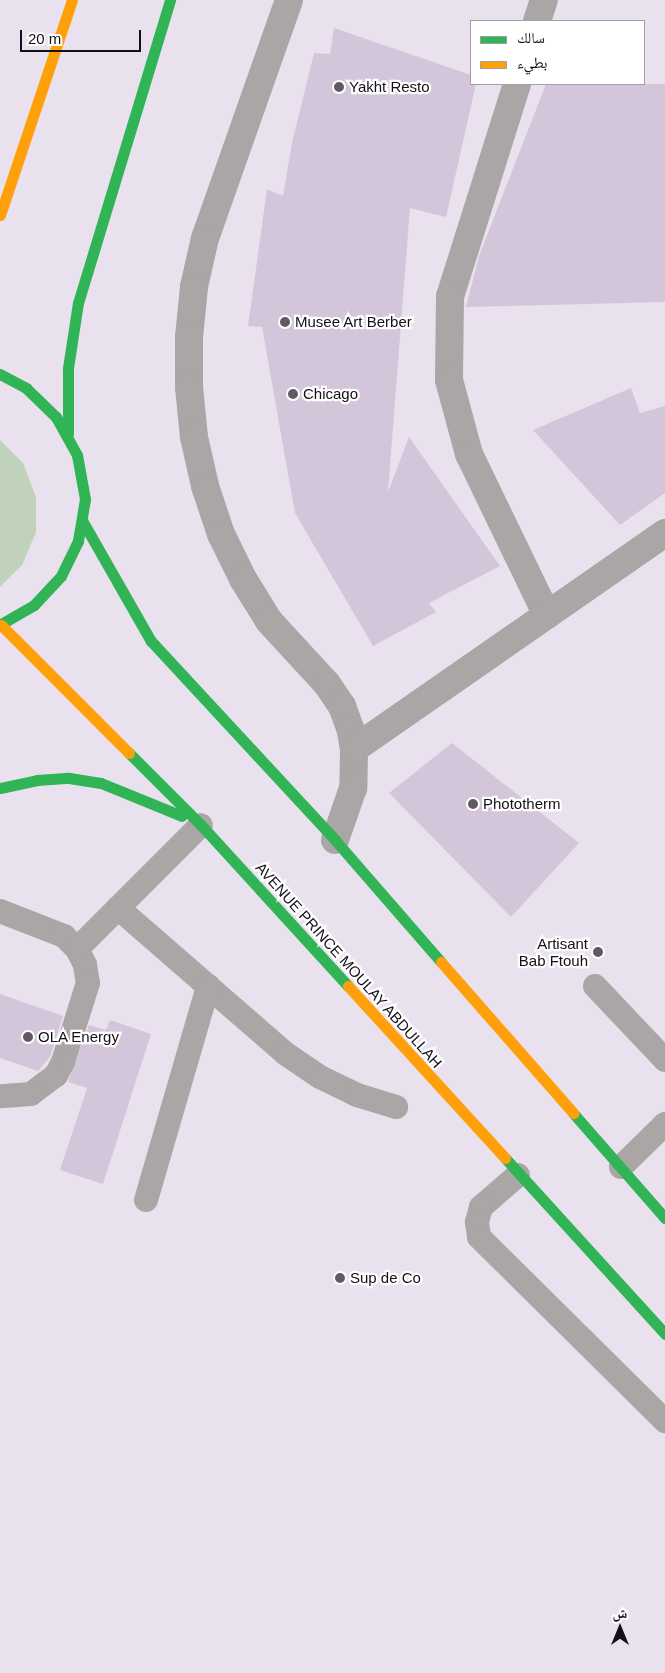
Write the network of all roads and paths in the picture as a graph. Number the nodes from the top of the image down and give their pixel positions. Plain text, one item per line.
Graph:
1 (72, 0) edge
2 (170, 0) edge
3 (289, 0) edge
4 (544, 0) edge
5 (537, 20) edge
6 (517, 85) edge
7 (3, 200) edge
8 (0, 215) edge
9 (0, 374) edge
10 (68, 434) junction
11 (83, 522) junction
12 (665, 533) edge
13 (547, 614) junction
14 (0, 625) edge
15 (354, 750) junction
16 (0, 788) edge
17 (201, 825) junction
18 (335, 840) junction
19 (118, 908) junction
20 (0, 911) edge
21 (77, 949) junction
22 (208, 986) junction
23 (595, 986) dead end
24 (665, 1060) edge
25 (0, 1096) edge
26 (396, 1107) dead end
27 (665, 1124) edge
28 (621, 1167) junction
29 (518, 1174) junction
30 (146, 1200) dead end
31 (664, 1214) edge
32 (665, 1334) edge
33 (665, 1421) edge

1 - 7 main road
2 - 10 main road
3 - 15 street
4 - 5 street
6 - 13 street
7 - 8 main road
9 - 10 main road
10 - 11 main road
11 - 14 main road
11 - 18 main road
12 - 13 street
13 - 15 street
14 - 17 main road, AVENUE PRINCE MOULAY ABDULLAH
15 - 18 street
16 - 17 main road
17 - 19 lane
17 - 29 main road, AVENUE PRINCE MOULAY ABDULLAH
18 - 28 main road
19 - 21 lane
19 - 22 lane
20 - 21 lane
21 - 25 lane
22 - 26 lane
22 - 30 lane
23 - 24 lane
27 - 28 lane
28 - 31 main road
29 - 32 main road, AVENUE PRINCE MOULAY ABDULLAH
29 - 33 lane

